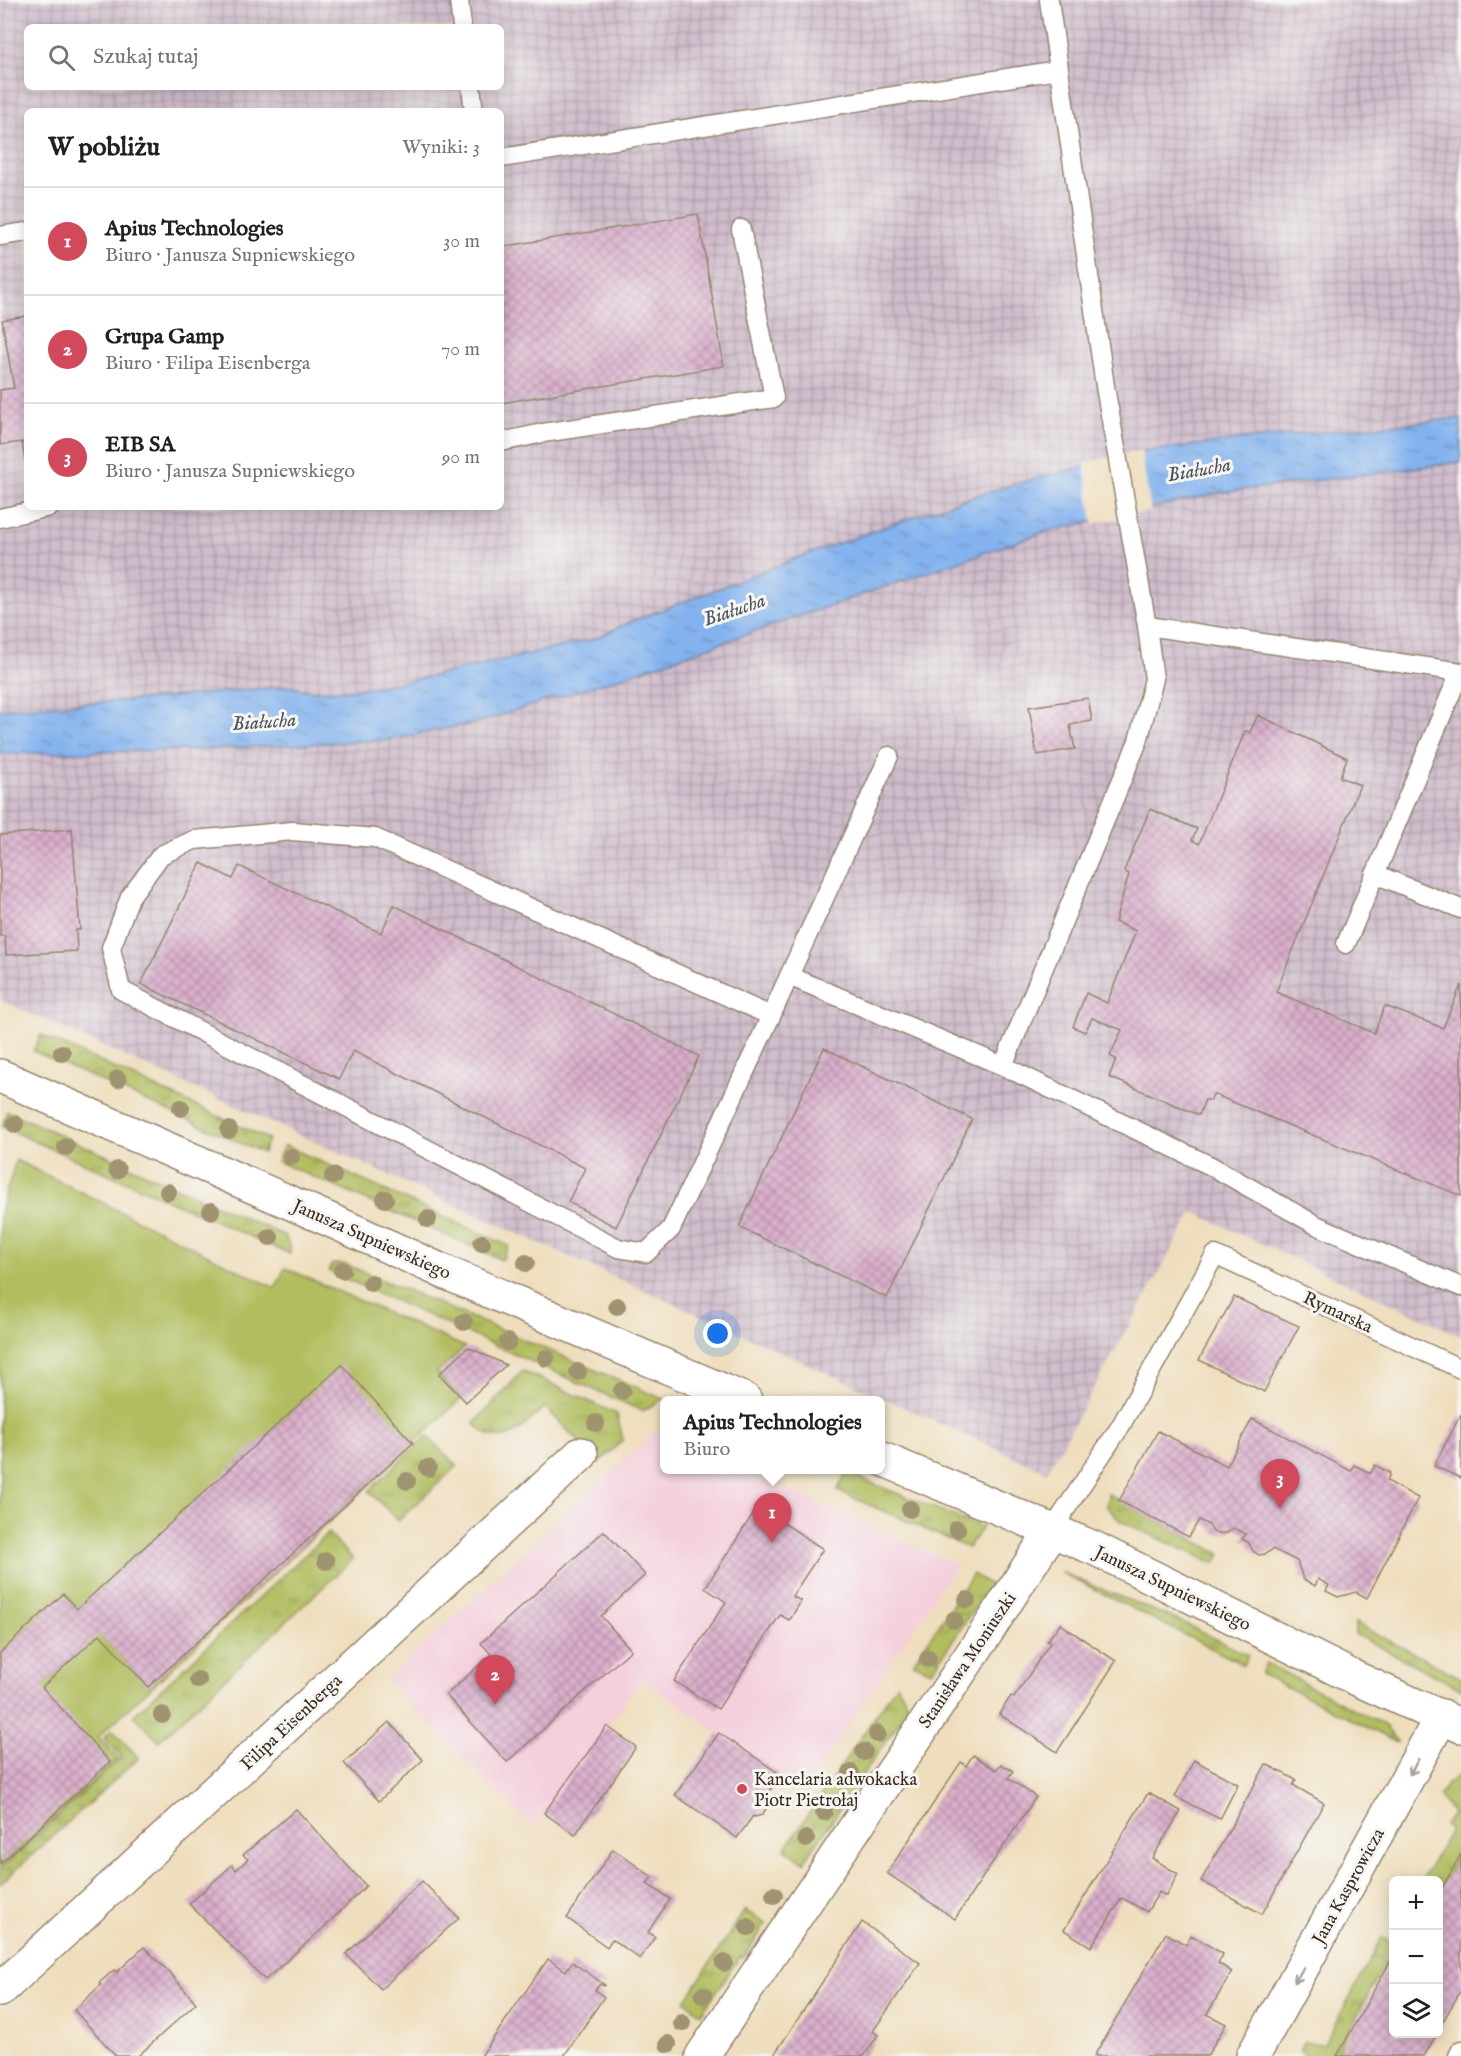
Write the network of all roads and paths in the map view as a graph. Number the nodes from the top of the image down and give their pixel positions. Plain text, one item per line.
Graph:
1 (459, 0) edge
2 (1049, 0) edge
3 (462, 24) edge
4 (1058, 70) junction
5 (471, 90) edge
6 (474, 108) edge
7 (504, 158) edge
8 (741, 229) dead end
9 (24, 232) edge
10 (0, 236) edge
11 (504, 441) edge
12 (36, 510) edge
13 (0, 518) edge
14 (1147, 626) junction
15 (1460, 672) edge
16 (889, 756) dead end
17 (1375, 874) junction
18 (1461, 909) edge
19 (1346, 944) dead end
20 (789, 976) junction
21 (771, 1016) junction
22 (1003, 1066) junction
23 (0, 1076) edge
24 (1215, 1255) joint
25 (1461, 1287) edge
26 (1461, 1369) edge
27 (733, 1396) edge
28 (581, 1454) dead end
29 (885, 1460) edge
30 (1052, 1530) junction
31 (1451, 1721) edge
32 (0, 1990) edge
33 (1461, 2050) edge
34 (1260, 2054) edge
35 (702, 2056) edge
36 (1458, 2056) edge

1 - 3 lane
2 - 4 lane
4 - 7 lane
4 - 14 lane
5 - 6 lane
8 - 11 lane
9 - 10 lane
12 - 13 lane
14 - 15 lane
14 - 22 lane
15 - 17 lane
16 - 20 lane
17 - 18 lane
17 - 19 lane
20 - 21 lane
20 - 22 lane
21 - 21 lane
22 - 25 lane
23 - 27 street, Janusza Supniewskiego
24 - 26 lane, Rymarska
24 - 30 lane, Stanisława Moniuszki
28 - 32 street, Filipa Eisenberga
29 - 30 street, Janusza Supniewskiego
30 - 31 street, Janusza Supniewskiego
30 - 35 street, Stanisława Moniuszki
31 -> 34 street, Jana Kasprowicza
33 - 36 lane

